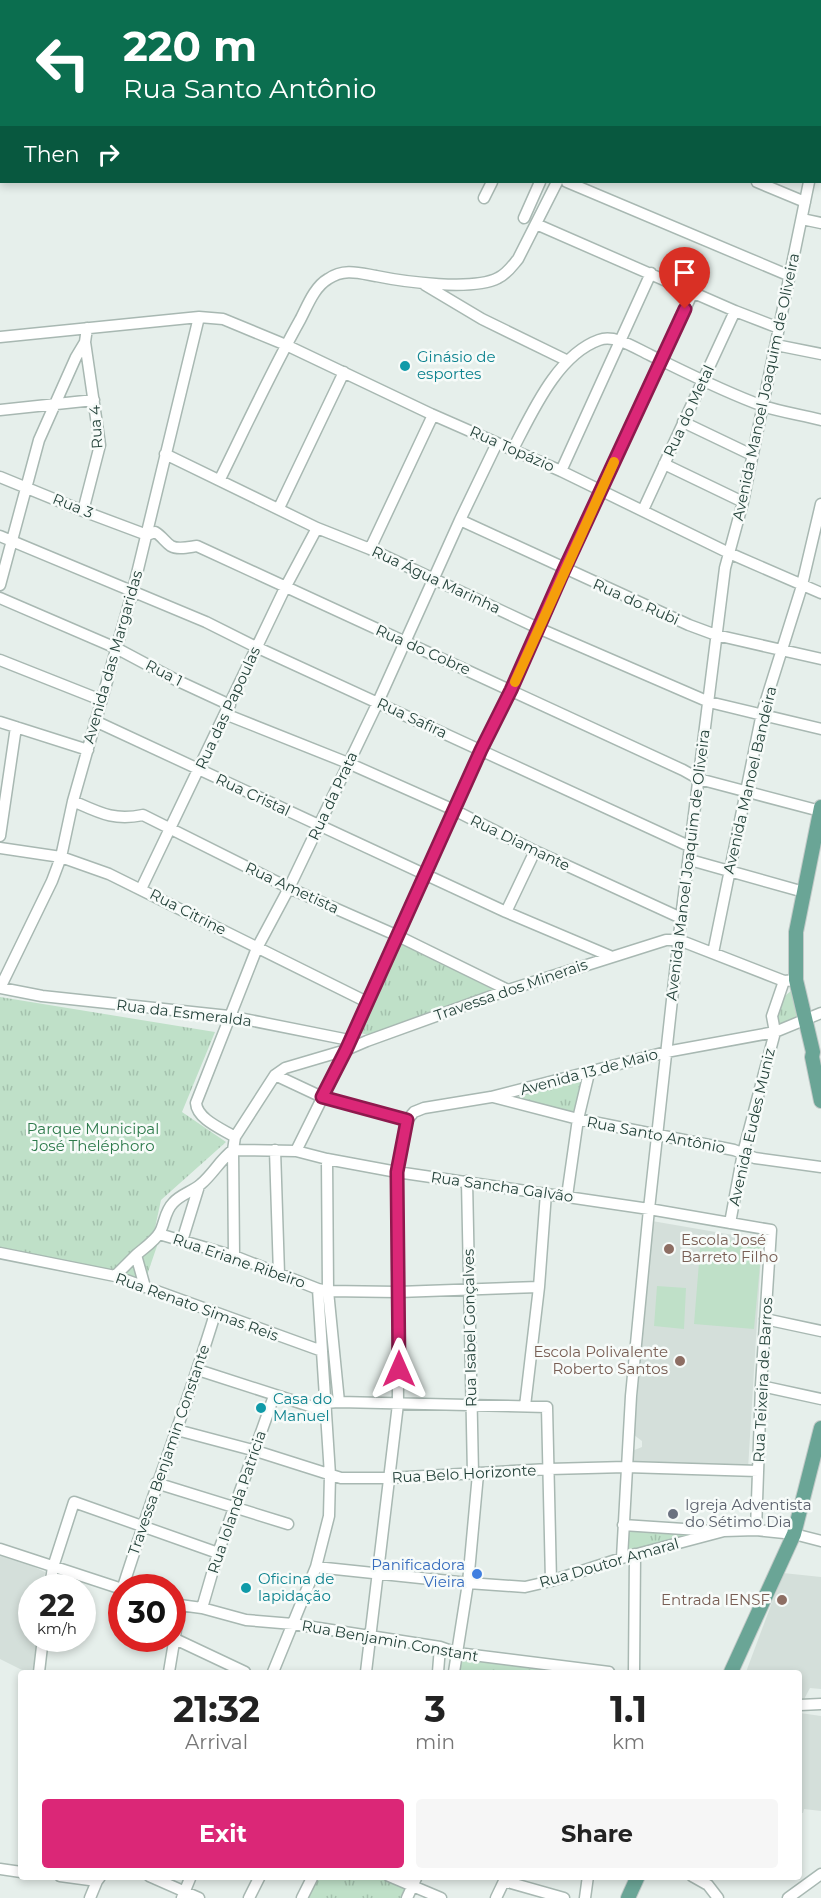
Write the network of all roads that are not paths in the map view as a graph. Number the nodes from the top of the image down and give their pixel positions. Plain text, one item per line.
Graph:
1 (492, 183) edge
2 (540, 183) edge
3 (556, 183) edge
4 (569, 183) edge
5 (759, 183) edge
6 (809, 183) edge
7 (484, 198) dead end
8 (805, 202) junction
9 (524, 218) dead end
10 (802, 219) junction
11 (821, 223) edge
12 (536, 224) junction
13 (651, 273) junction
14 (790, 276) junction
15 (424, 284) junction
16 (693, 292) junction
17 (735, 311) junction
18 (199, 317) junction
19 (778, 327) junction
20 (87, 328) junction
21 (0, 338) edge
22 (620, 340) junction
23 (85, 342) junction
24 (286, 345) junction
25 (776, 345) junction
26 (821, 354) edge
27 (568, 361) junction
28 (661, 361) junction
29 (344, 372) junction
30 (704, 380) junction
31 (94, 400) junction
32 (56, 404) junction
33 (764, 406) junction
34 (0, 410) edge
35 (433, 415) junction
36 (821, 420) edge
37 (683, 422) junction
38 (497, 443) junction
39 (513, 449) junction
40 (165, 454) junction
41 (752, 455) junction
42 (664, 464) junction
43 (561, 471) junction
44 (0, 477) edge
45 (220, 479) junction
46 (25, 486) junction
47 (601, 490) junction
48 (744, 502) junction
49 (821, 504) edge
50 (279, 508) junction
51 (643, 510) junction
52 (83, 511) junction
53 (460, 520) junction
54 (317, 528) junction
55 (147, 535) junction
56 (0, 536) edge
57 (12, 541) junction
58 (370, 549) junction
59 (729, 553) junction
60 (564, 570) junction
61 (435, 579) junction
62 (0, 585) edge
63 (802, 585) junction
64 (285, 588) junction
65 (133, 590) junction
66 (821, 593) edge
67 (0, 598) edge
68 (538, 628) junction
69 (716, 635) junction
70 (406, 642) junction
71 (256, 647) junction
72 (116, 648) junction
73 (782, 650) junction
74 (821, 659) edge
75 (0, 660) edge
76 (511, 690) junction
77 (101, 700) junction
78 (378, 702) junction
79 (709, 702) junction
80 (228, 710) junction
81 (762, 714) junction
82 (95, 721) junction
83 (0, 722) edge
84 (16, 727) junction
85 (821, 729) edge
86 (88, 750) junction
87 (481, 750) junction
88 (348, 763) junction
89 (199, 770) junction
90 (699, 779) junction
91 (747, 792) junction
92 (73, 801) junction
93 (820, 809) edge
94 (454, 810) junction
95 (319, 825) junction
96 (169, 829) junction
97 (0, 836) edge
98 (691, 847) junction
99 (0, 848) edge
100 (535, 851) junction
101 (61, 857) junction
102 (690, 860) junction
103 (728, 871) junction
104 (426, 874) junction
105 (289, 888) junction
106 (141, 889) junction
107 (804, 892) junction
108 (506, 912) junction
109 (681, 918) junction
110 (398, 936) junction
111 (679, 940) junction
112 (258, 948) junction
113 (713, 953) junction
114 (610, 956) junction
115 (790, 981) junction
116 (0, 988) edge
117 (508, 990) junction
118 (367, 1002) junction
119 (821, 1013) edge
120 (229, 1016) junction
121 (805, 1020) junction
122 (775, 1032) junction
123 (348, 1045) junction
124 (666, 1052) junction
125 (816, 1055) edge
126 (589, 1073) junction
127 (275, 1075) junction
128 (821, 1078) edge
129 (322, 1097) junction
130 (491, 1097) junction
131 (821, 1101) edge
132 (578, 1119) junction
133 (407, 1120) junction
134 (657, 1134) junction
135 (235, 1137) junction
136 (233, 1150) junction
137 (275, 1150) junction
138 (296, 1150) junction
139 (743, 1153) junction
140 (327, 1159) junction
141 (821, 1167) edge
142 (397, 1172) junction
143 (466, 1181) junction
144 (198, 1186) junction
145 (546, 1193) junction
146 (567, 1196) junction
147 (649, 1209) junction
148 (730, 1223) junction
149 (771, 1230) joint
150 (159, 1234) junction
151 (182, 1241) junction
152 (0, 1253) edge
153 (136, 1255) junction
154 (234, 1256) junction
155 (279, 1274) junction
156 (115, 1276) junction
157 (145, 1287) junction
158 (538, 1287) junction
159 (470, 1289) junction
160 (323, 1290) junction
161 (398, 1292) junction
162 (215, 1314) junction
163 (765, 1319) junction
164 (821, 1331) edge
165 (322, 1351) junction
166 (198, 1370) junction
167 (761, 1386) junction
168 (274, 1396) junction
169 (821, 1399) edge
170 (339, 1402) junction
171 (398, 1404) junction
172 (472, 1405) junction
173 (525, 1406) junction
174 (324, 1407) junction
175 (821, 1428) edge
176 (177, 1430) junction
177 (255, 1451) junction
178 (626, 1467) junction
179 (549, 1469) junction
180 (758, 1471) junction
181 (476, 1474) junction
182 (330, 1475) junction
183 (389, 1478) junction
184 (156, 1483) junction
185 (235, 1508) junction
186 (288, 1524) dead end
187 (623, 1525) junction
188 (142, 1527) junction
189 (756, 1530) junction
190 (724, 1531) junction
191 (794, 1534) junction
192 (821, 1541) edge
193 (0, 1549) edge
194 (218, 1553) junction
195 (635, 1554) junction
196 (622, 1557) junction
197 (53, 1567) junction
198 (316, 1567) junction
199 (52, 1574) edge
200 (127, 1574) edge
201 (379, 1574) junction
202 (551, 1581) junction
203 (468, 1583) junction
204 (108, 1584) edge
205 (186, 1606) edge
206 (202, 1608) junction
207 (293, 1624) junction
208 (372, 1636) junction
209 (186, 1644) edge
210 (440, 1647) junction
211 (42, 1652) edge
212 (173, 1652) edge
213 (457, 1653) junction
214 (39, 1670) edge
215 (169, 1670) edge
216 (241, 1670) edge
217 (274, 1670) edge
218 (366, 1670) edge
219 (438, 1670) edge
220 (454, 1670) edge
221 (593, 1670) edge
222 (634, 1670) edge
223 (732, 1670) edge
224 (821, 1704) edge
225 (802, 1705) edge
226 (0, 1869) edge
227 (18, 1872) edge
228 (821, 1874) edge
229 (99, 1880) edge
230 (156, 1880) edge
231 (189, 1880) edge
232 (258, 1880) edge
233 (311, 1880) edge
234 (505, 1880) edge
235 (508, 1880) edge
236 (587, 1880) edge
237 (636, 1880) edge
238 (699, 1880) edge
239 (415, 1881) edge
240 (183, 1895) edge
241 (90, 1898) edge
242 (199, 1898) edge
243 (249, 1898) edge
244 (302, 1898) edge
245 (407, 1898) edge
246 (441, 1898) edge
247 (496, 1898) edge
248 (564, 1898) edge
249 (585, 1898) edge
250 (628, 1898) edge
251 (718, 1898) edge
252 (788, 1898) edge

1 - 7 street
2 - 9 street
3 - 12 street
4 - 14 street
5 - 8 street
6 - 8 street, Avenida Manoel Joaquim de Oliveira
8 - 10 street, Avenida Manoel Joaquim de Oliveira
10 - 11 street
10 - 14 street, Avenida Manoel Joaquim de Oliveira
12 - 13 street
12 - 15 street
13 - 16 street
13 - 22 street
14 - 19 street, Avenida Manoel Joaquim de Oliveira
15 - 24 street
15 - 27 street
16 - 17 street
16 - 28 street
17 - 19 street
17 - 30 street, Rua do Metal
18 - 20 street, Rua Topázio
18 - 24 street, Rua Topázio
18 - 40 street, Avenida das Margaridas
19 - 25 street, Avenida Manoel Joaquim de Oliveira
20 - 21 street, Rua Topázio
20 - 23 street
22 - 27 street
22 - 28 street
22 - 43 street
23 - 31 street, Rua 4
23 - 32 street
24 - 29 street, Rua Topázio
24 - 45 street
25 - 26 street
25 - 33 street, Avenida Manoel Joaquim de Oliveira
27 - 39 street
28 - 30 street
28 - 47 street
29 - 35 street, Rua Topázio
29 - 50 street
30 - 33 street
30 - 37 street, Rua do Metal
31 - 32 street
31 - 52 street, Rua 4
32 - 34 street
32 - 46 street
33 - 36 street
33 - 41 street, Avenida Manoel Joaquim de Oliveira
35 - 38 street, Rua Topázio
35 - 58 street
37 - 41 street
37 - 42 street, Rua do Metal
38 - 39 street, Rua Topázio
38 - 53 street, Rua da Prata
39 - 43 street, Rua Topázio
40 - 45 street, Rua Água Marinha
40 - 55 street, Avenida das Margaridas
41 - 48 street, Avenida Manoel Joaquim de Oliveira
42 - 48 street
42 - 51 street, Rua do Metal
43 - 47 street, Rua Topázio
44 - 46 street, Rua 3
45 - 50 street, Rua Água Marinha
46 - 52 street, Rua 3
46 - 57 street
47 - 51 street, Rua Topázio
47 - 60 street
48 - 59 street, Avenida Manoel Joaquim de Oliveira
49 - 63 street, Avenida Manoel Bandeira
50 - 54 street, Rua Água Marinha
51 - 59 street, Rua Topázio
52 - 55 street, Rua 3
53 - 60 street, Rua do Rubi
53 - 61 street, Rua da Prata
54 - 58 street, Rua Água Marinha
54 - 64 street, Rua das Papoulas
55 - 64 street, Rua do Cobre
55 - 65 street, Avenida das Margaridas
56 - 57 street, Rua Safira
57 - 62 street
57 - 65 street, Rua Safira
58 - 61 street, Rua Água Marinha
59 - 63 street, Rua Topázio
59 - 69 street, Avenida Manoel Joaquim de Oliveira
60 - 68 street
60 - 69 street, Rua do Rubi
61 - 68 street, Rua Água Marinha
61 - 70 street, Rua da Prata
63 - 66 street, Rua Topázio
63 - 73 street, Avenida Manoel Bandeira
64 - 70 street, Rua do Cobre
64 - 71 street, Rua das Papoulas
65 - 71 street, Rua Safira
65 - 72 street, Avenida das Margaridas
67 - 72 street, Rua 1
68 - 76 street
68 - 79 street, Rua Água Marinha
69 - 73 street, Rua do Rubi
69 - 79 street, Avenida Manoel Joaquim de Oliveira
70 - 76 street, Rua do Cobre
70 - 78 street, Rua da Prata
71 - 78 street, Rua Safira
71 - 80 street, Rua das Papoulas
72 - 77 street, Avenida das Margaridas
72 - 80 street, Rua 1
73 - 74 street, Rua do Rubi
73 - 81 street, Avenida Manoel Bandeira
75 - 77 street
76 - 87 street
76 - 90 street, Rua do Cobre
77 - 82 street, Avenida das Margaridas
78 - 87 street, Rua Safira
78 - 88 street, Rua da Prata
79 - 81 street, Rua Água Marinha
79 - 90 street, Avenida Manoel Joaquim de Oliveira
80 - 88 street, Rua Diamante
80 - 89 street, Rua das Papoulas
81 - 85 street, Rua Água Marinha
81 - 91 street, Avenida Manoel Bandeira
82 - 86 street, Avenida das Margaridas
82 - 89 street, Rua Cristal
83 - 84 street
84 - 86 street
84 - 97 street
86 - 92 street, Avenida das Margaridas
87 - 94 street
87 - 98 street, Rua Safira
88 - 94 street, Rua Diamante
88 - 95 street, Rua da Prata
89 - 95 street, Rua Cristal
89 - 96 street, Rua das Papoulas
90 - 91 street, Rua do Cobre
90 - 98 street, Avenida Manoel Joaquim de Oliveira
91 - 93 street, Rua do Cobre
91 - 103 street, Avenida Manoel Bandeira
92 - 96 street, Rua Ametista
92 - 101 street, Avenida das Margaridas
93 - 107 main road
94 - 100 street, Rua Diamante
94 - 104 street
95 - 104 street, Rua Cristal
95 - 105 street, Rua da Prata
96 - 105 street, Rua Ametista
96 - 106 street, Rua das Papoulas
98 - 102 street, Avenida Manoel Joaquim de Oliveira
99 - 101 street, Rua Citrine
100 - 108 street
100 - 109 street, Rua Diamante
101 - 106 street, Rua Citrine
101 - 116 street, Avenida das Margaridas
102 - 103 street
102 - 109 street, Avenida Manoel Joaquim de Oliveira
103 - 107 street
103 - 113 street, Avenida Manoel Bandeira
104 - 108 street, Rua Cristal
104 - 110 street
105 - 110 street, Rua Ametista
105 - 112 street, Rua da Prata
106 - 112 street, Rua Citrine
107 - 115 main road
108 - 114 street, Rua Cristal
109 - 111 street, Avenida Manoel Joaquim de Oliveira
110 - 117 street, Rua Ametista
110 - 118 street
111 - 113 street
111 - 114 street, Travessa dos Minerais
111 - 124 street, Avenida Manoel Joaquim de Oliveira
112 - 118 street, Rua Citrine
112 - 120 street, Rua da Prata
113 - 115 street
114 - 117 street, Travessa dos Minerais
115 - 121 main road
115 - 122 street, Avenida Eudes Muniz
116 - 120 street, Rua da Esmeralda
117 - 123 street, Travessa dos Minerais
118 - 123 street
119 - 121 street, Avenida 13 de Maio
120 - 123 street, Rua da Esmeralda
120 - 135 street, Rua da Prata
121 - 122 street, Avenida 13 de Maio
121 - 125 main road
122 - 124 street, Avenida 13 de Maio
122 - 139 street, Avenida Eudes Muniz
123 - 127 street, Travessa dos Minerais
123 - 129 street
124 - 126 street, Avenida 13 de Maio
124 - 134 street, Avenida Manoel Joaquim de Oliveira
125 - 128 main road
125 - 131 main road
126 - 130 street, Avenida 13 de Maio
126 - 132 street
127 - 129 street
127 - 135 street
129 - 133 street
129 - 138 street
130 - 132 street, Rua Santo Antônio
130 - 133 street, Avenida 13 de Maio
132 - 134 street, Rua Santo Antônio
132 - 146 street
133 - 142 street
134 - 139 street, Rua Santo Antônio
134 - 147 street, Avenida Manoel Joaquim de Oliveira
135 - 136 street
136 - 137 street, Rua Sancha Galvão
136 - 144 street
136 - 154 street
137 - 138 street, Rua Sancha Galvão
137 - 155 street
138 - 140 street, Rua Sancha Galvão
139 - 141 street, Rua Santo Antônio
139 - 148 street, Avenida Eudes Muniz
140 - 142 street, Rua Sancha Galvão
140 - 160 street
142 - 143 street, Rua Sancha Galvão
142 - 161 street
143 - 145 street, Rua Sancha Galvão
143 - 159 street, Rua Isabel Gonçalves
144 - 150 street
144 - 151 street
145 - 146 street, Rua Sancha Galvão
145 - 158 street
146 - 147 street, Rua Sancha Galvão
147 - 148 street, Rua Sancha Galvão
147 - 178 street, Avenida Manoel Joaquim de Oliveira
148 - 149 street, Rua Sancha Galvão
149 - 163 street, Rua Teixeira de Barros
150 - 151 street, Rua Eriane Ribeiro
150 - 153 street
151 - 154 street, Rua Eriane Ribeiro
152 - 156 street, Rua Renato Simas Reis
153 - 156 street
153 - 157 street
154 - 155 street, Rua Eriane Ribeiro
155 - 160 street, Rua Eriane Ribeiro
156 - 157 street, Rua Renato Simas Reis
157 - 162 street, Rua Renato Simas Reis
158 - 159 street
158 - 173 street
159 - 161 street
159 - 172 street, Rua Isabel Gonçalves
160 - 161 street
160 - 165 street
160 - 170 street
161 - 171 street
162 - 165 street, Rua Renato Simas Reis
162 - 166 street, Travessa Benjamin Constante
163 - 164 street
163 - 167 street, Rua Teixeira de Barros
165 - 174 street
166 - 168 street
166 - 176 street, Travessa Benjamin Constante
167 - 169 street
167 - 180 street, Rua Teixeira de Barros
168 - 174 street
168 - 177 street, Rua Iolanda Patrícia
170 - 171 street
170 - 174 street
171 - 172 street
171 - 183 street
172 - 173 street
172 - 181 street, Rua Isabel Gonçalves
173 - 179 street
174 - 182 street
175 - 191 main road
176 - 177 street, Rua Belo Horizonte
176 - 184 street, Travessa Benjamin Constante
177 - 182 street, Rua Belo Horizonte
177 - 185 street, Rua Iolanda Patrícia
178 - 179 street, Rua Belo Horizonte
178 - 180 street, Rua Belo Horizonte
178 - 187 street, Avenida Manoel Joaquim de Oliveira
179 - 181 street, Rua Belo Horizonte
179 - 202 street
180 - 189 street, Rua Teixeira de Barros
181 - 183 street, Rua Belo Horizonte
181 - 203 street, Rua Isabel Gonçalves
182 - 183 street, Rua Belo Horizonte
182 - 198 street
183 - 201 street
184 - 185 street
184 - 188 street, Travessa Benjamin Constante
185 - 186 street
185 - 194 street, Rua Iolanda Patrícia
187 - 190 street
187 - 196 street, Avenida Manoel Joaquim de Oliveira
188 - 194 street
188 - 197 street
188 - 200 street, Travessa Benjamin Constante
189 - 190 street, Rua Doutor Amaral
189 - 191 street, Rua Doutor Amaral
190 - 195 street, Rua Doutor Amaral
191 - 192 street, Rua Doutor Amaral
191 - 223 main road
193 - 197 street
194 - 206 street, Rua Iolanda Patrícia
195 - 196 street, Rua Doutor Amaral
195 - 222 street
196 - 202 street, Rua Doutor Amaral
197 - 199 street
197 - 204 street
198 - 201 street, Rua Doutor Amaral
198 - 207 street
201 - 203 street, Rua Doutor Amaral
201 - 208 street
202 - 203 street, Rua Doutor Amaral
203 - 213 street, Rua Isabel Gonçalves
205 - 206 street, Rua Benjamin Constant
206 - 207 street, Rua Benjamin Constant
207 - 208 street, Rua Benjamin Constant
207 - 217 street
208 - 210 street, Rua Benjamin Constant
208 - 218 street
209 - 216 street
210 - 213 street, Rua Benjamin Constant
210 - 219 street
211 - 214 street
212 - 215 street
213 - 220 street, Rua Isabel Gonçalves
213 - 221 street, Rua Benjamin Constant
224 - 225 street
226 - 227 street
228 - 252 street
229 - 241 street
230 - 240 street
231 - 240 street
232 - 243 street
233 - 244 street
234 - 247 street
235 - 248 street
236 - 249 street
237 - 250 main road
238 - 251 street
239 - 245 street
239 - 246 street
240 - 242 street

